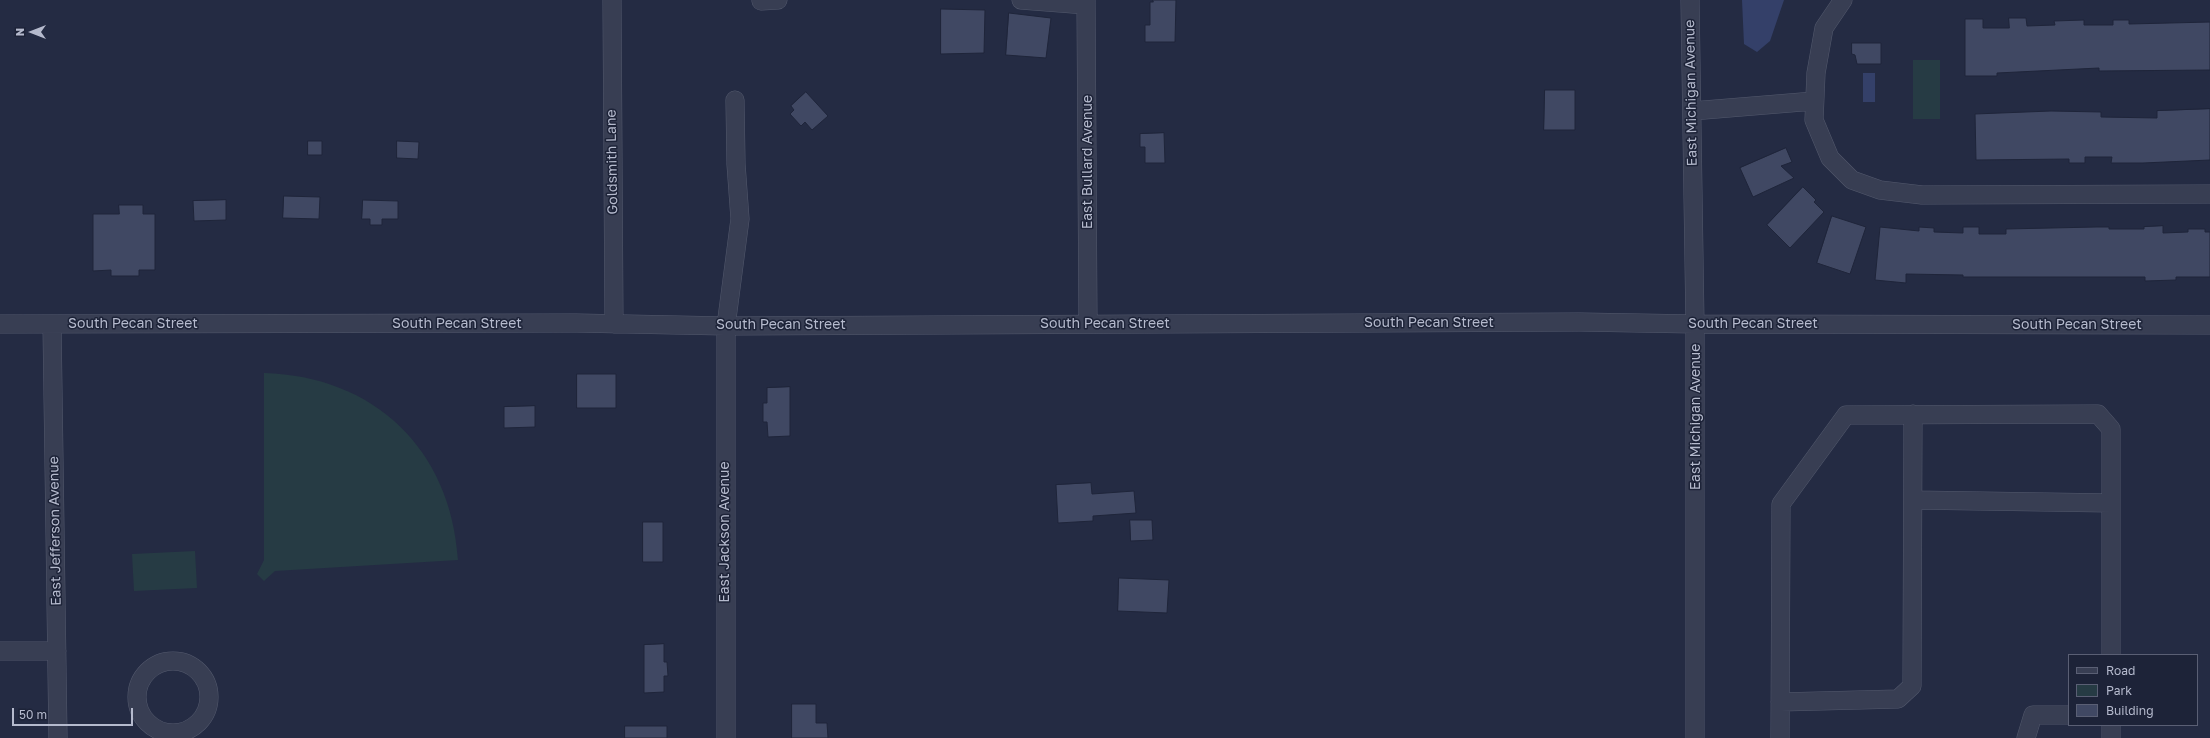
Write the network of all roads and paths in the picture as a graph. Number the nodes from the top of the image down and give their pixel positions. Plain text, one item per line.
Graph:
1 (612, 0) edge
2 (1021, 0) edge
3 (1690, 0) edge
4 (1843, 0) edge
5 (1086, 2) edge
6 (735, 100) dead end
7 (1814, 101) junction
8 (1692, 111) junction
9 (2210, 194) edge
10 (0, 324) edge
11 (52, 324) junction
12 (614, 324) junction
13 (1088, 324) junction
14 (1695, 324) junction
15 (2210, 325) edge
16 (726, 326) junction
17 (1913, 414) junction
18 (1913, 500) junction
19 (2111, 503) junction
20 (0, 651) edge
21 (57, 651) junction
22 (2111, 654) edge
23 (1780, 702) junction
24 (2068, 715) edge
25 (2111, 726) edge
26 (170, 736) edge
27 (58, 738) edge
28 (726, 738) edge
29 (1695, 738) edge
30 (1780, 738) edge
31 (2026, 738) edge
32 (2111, 738) edge

1 - 12 street, Goldsmith Lane
2 - 5 street
3 - 8 street, East Michigan Avenue
4 - 7 street
5 - 13 street, East Bullard Avenue
6 - 16 street, East Jackson Avenue
7 - 8 street
7 - 9 street
8 - 14 street, East Michigan Avenue
10 - 11 street, South Pecan Street
11 - 12 street, South Pecan Street
11 - 21 street, East Jefferson Avenue
12 - 16 street, South Pecan Street
13 - 14 street, South Pecan Street
13 - 16 street, South Pecan Street
14 - 15 street, South Pecan Street
14 - 29 street, East Michigan Avenue
16 - 28 street, East Jackson Avenue
17 - 18 street
17 - 19 street
17 - 23 street
18 - 19 street
18 - 23 street
19 - 22 street
20 - 21 street
21 - 27 street, East Jefferson Avenue
23 - 30 street
24 - 31 street
25 - 32 street
26 - 26 street

